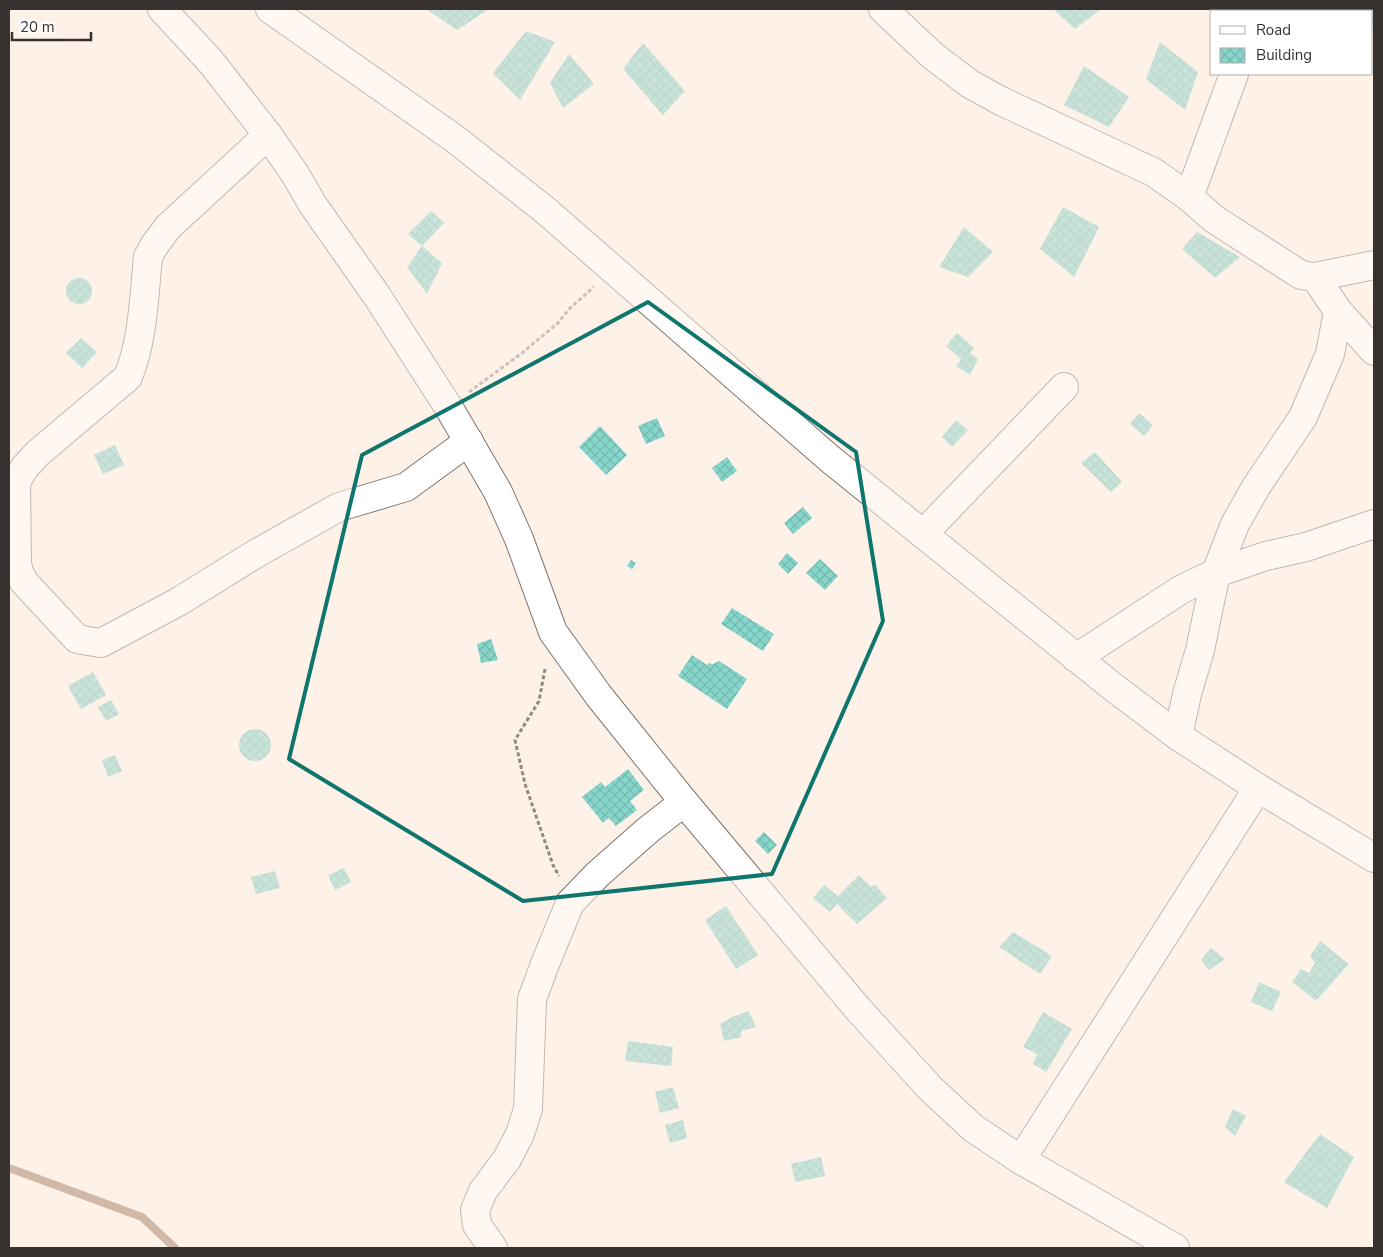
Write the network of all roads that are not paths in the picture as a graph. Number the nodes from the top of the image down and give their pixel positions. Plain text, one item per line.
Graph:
1 (162, 9) edge
2 (270, 9) edge
3 (883, 9) edge
4 (1234, 75) edge
5 (268, 135) junction
6 (1189, 196) junction
7 (1374, 265) edge
8 (1315, 276) junction
9 (1338, 311) junction
10 (1374, 351) edge
11 (1064, 387) dead end
12 (469, 441) junction
13 (1374, 524) edge
14 (923, 534) junction
15 (1216, 573) junction
16 (1076, 658) junction
17 (1178, 736) junction
18 (1258, 788) junction
19 (684, 802) junction
20 (1374, 858) edge
21 (1021, 1160) junction
22 (493, 1248) edge
23 (1175, 1248) edge

1 - 5 street
2 - 14 street
3 - 6 street
4 - 6 street
5 - 12 street
5 - 12 street
6 - 8 street
7 - 8 street
8 - 9 street
9 - 10 street
9 - 15 street
11 - 14 street
12 - 19 street
13 - 15 street
14 - 16 street
15 - 16 street
15 - 17 street
16 - 17 street
17 - 18 street
18 - 20 street
18 - 21 street
19 - 21 street
19 - 22 street
21 - 23 street

